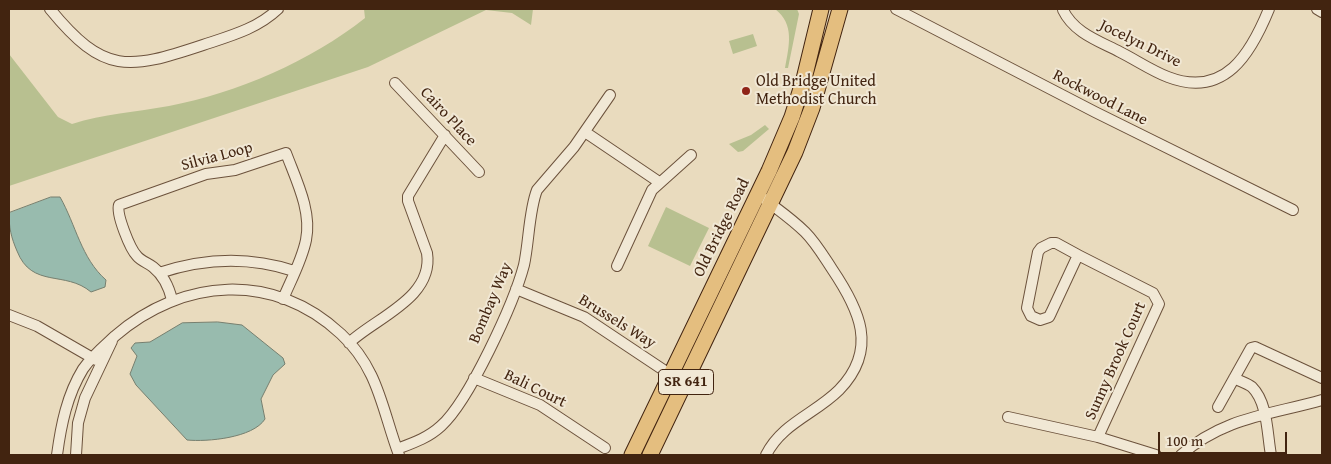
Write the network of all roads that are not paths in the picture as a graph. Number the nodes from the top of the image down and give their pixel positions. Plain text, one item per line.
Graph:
1 (50, 9) edge
2 (278, 9) edge
3 (822, 9) edge
4 (840, 9) edge
5 (896, 9) edge
6 (1269, 9) edge
7 (1317, 9) edge
8 (1063, 10) dead end
9 (1322, 12) edge
10 (395, 83) dead end
11 (610, 95) dead end
12 (585, 132) junction
13 (446, 135) junction
14 (692, 156) dead end
15 (479, 172) dead end
16 (659, 182) junction
17 (758, 194) junction
18 (771, 205) junction
19 (1293, 210) dead end
20 (1078, 255) junction
21 (617, 266) dead end
22 (294, 271) junction
23 (159, 272) junction
24 (516, 289) junction
25 (283, 299) junction
26 (172, 300) junction
27 (9, 315) edge
28 (349, 343) junction
29 (96, 360) junction
30 (671, 374) junction
31 (474, 378) junction
32 (1234, 378) junction
33 (1322, 378) edge
34 (1322, 400) edge
35 (1218, 407) dead end
36 (1264, 414) junction
37 (1008, 417) dead end
38 (1098, 437) junction
39 (605, 448) dead end
40 (398, 452) edge
41 (57, 455) edge
42 (76, 455) edge
43 (632, 455) edge
44 (650, 455) edge
45 (766, 455) edge
46 (1156, 455) edge
47 (1181, 455) edge
48 (1271, 455) edge

1 - 2 street
3 - 17 main road, Old Bridge Road / SR 641
4 - 18 main road, Old Bridge Road / SR 641
5 - 19 street, Rockwood Lane
6 - 8 street, Jocelyn Drive
7 - 9 street
10 - 13 street, Cairo Place
11 - 12 street, Bombay Way
12 - 16 street
12 - 24 street, Bombay Way
13 - 15 street, Cairo Place
13 - 28 street
14 - 16 street
16 - 21 street
17 - 18 street
17 - 30 main road, Old Bridge Road / SR 641
18 - 44 main road, Old Bridge Road / SR 641
18 - 45 street
20 - 20 street, Sunny Brook Court
20 - 38 street, Sunny Brook Court
22 - 23 street
22 - 23 street, Silvia Loop
22 - 25 street, Silvia Loop
23 - 26 street, Silvia Loop
24 - 30 street, Brussels Way
24 - 31 street, Bombay Way
25 - 26 street
25 - 28 street
26 - 29 street
27 - 29 street
28 - 40 street
29 - 41 street
29 - 42 street
30 - 43 main road, Old Bridge Road / SR 641
31 - 39 street, Bali Court
31 - 40 street, Bombay Way
32 - 33 street
32 - 35 street
32 - 36 street
34 - 36 street
36 - 47 street
36 - 48 street
37 - 38 street
38 - 46 street

